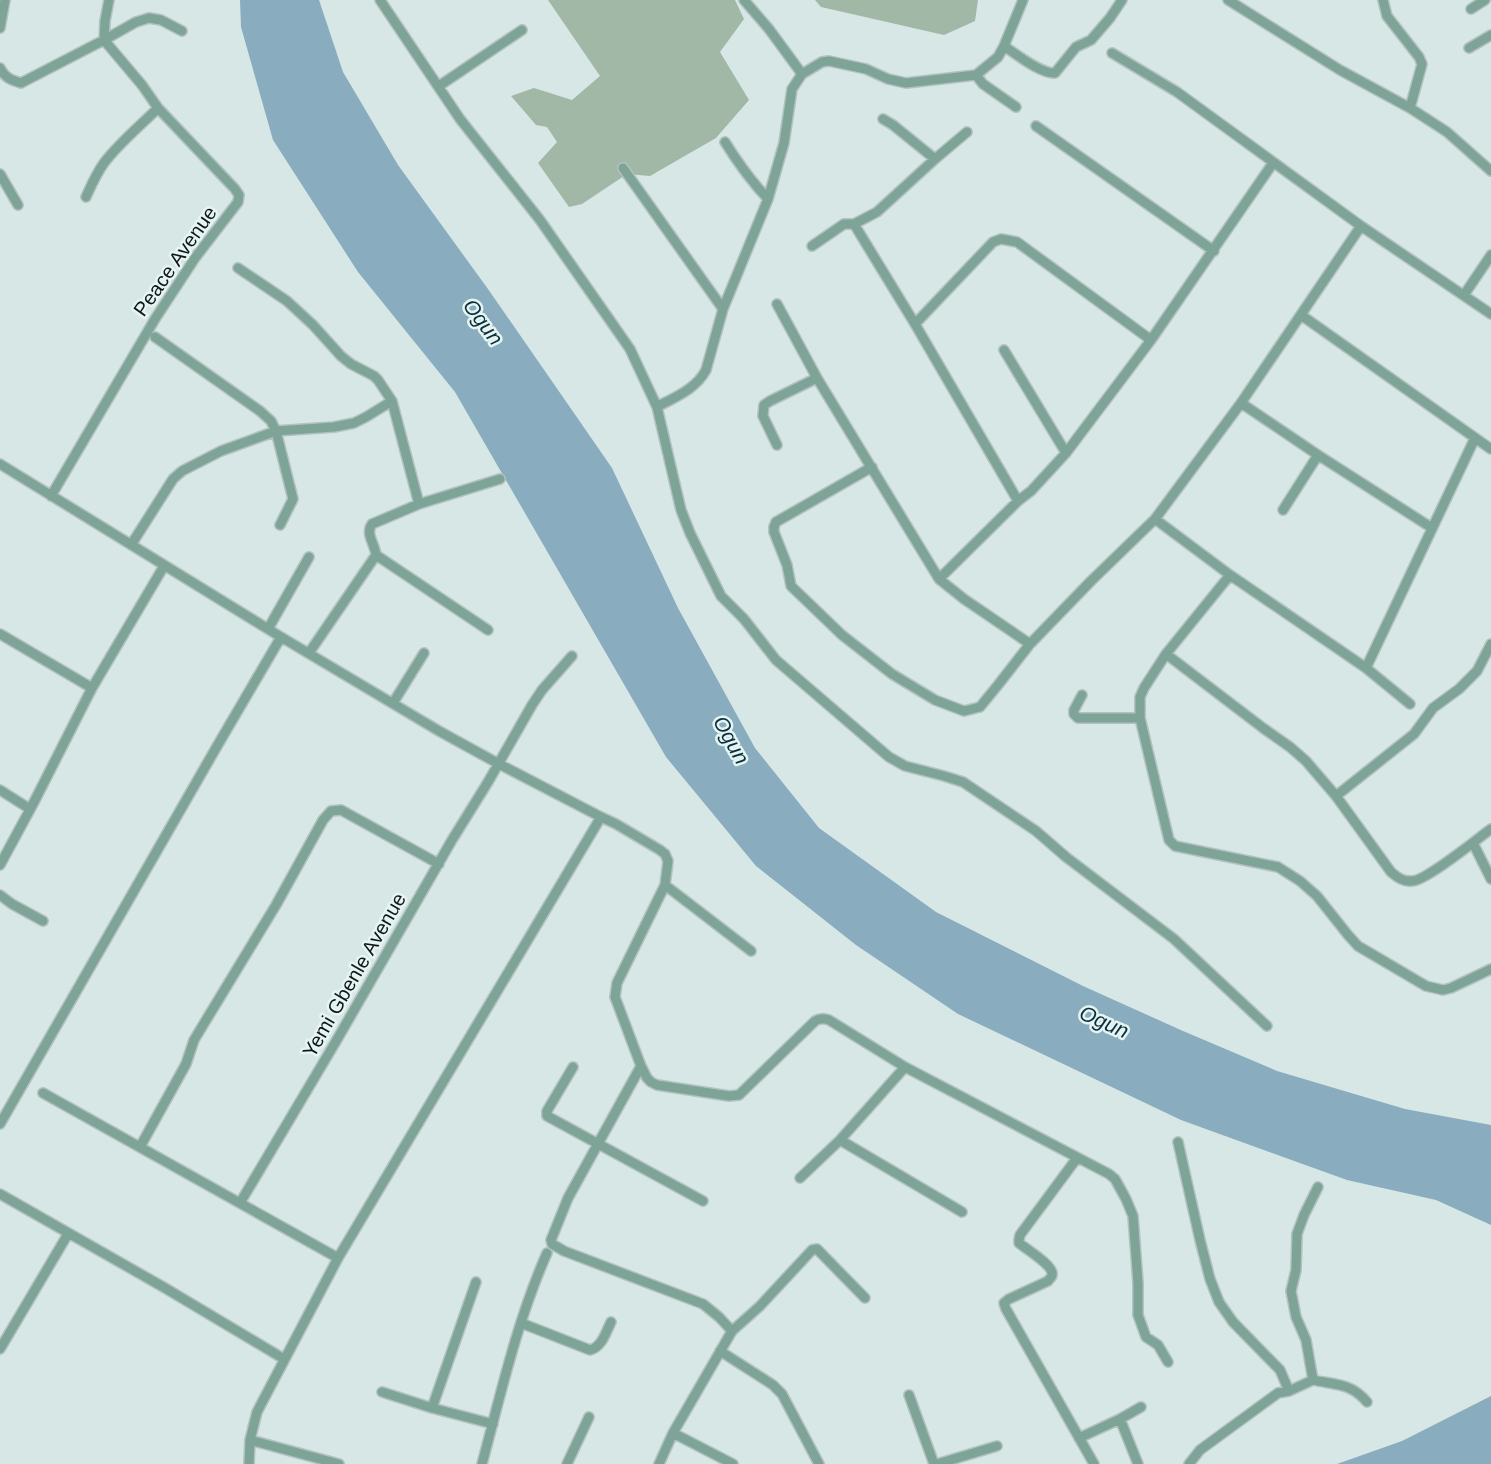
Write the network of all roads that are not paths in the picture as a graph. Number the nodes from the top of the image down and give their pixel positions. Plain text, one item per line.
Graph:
1 (5, 0) edge
2 (109, 0) edge
3 (744, 0) edge
4 (1023, 0) edge
5 (1122, 0) edge
6 (1228, 0) edge
7 (1249, 0) edge
8 (1383, 0) edge
9 (1485, 0) edge
10 (383, 1) edge
11 (1242, 9) junction
12 (1471, 9) dead end
13 (0, 28) edge
14 (522, 30) dead end
15 (182, 31) dead end
16 (1491, 35) edge
17 (104, 40) junction
18 (1004, 46) junction
19 (1468, 48) dead end
20 (1112, 53) dead end
21 (0, 68) edge
22 (802, 74) junction
23 (976, 75) junction
24 (439, 86) junction
25 (1016, 107) dead end
26 (158, 108) junction
27 (1410, 108) junction
28 (883, 119) dead end
29 (1036, 126) dead end
30 (967, 132) dead end
31 (725, 142) dead end
32 (935, 159) junction
33 (1274, 163) junction
34 (623, 168) dead end
35 (1491, 171) edge
36 (0, 174) edge
37 (86, 197) dead end
38 (768, 199) junction
39 (18, 205) dead end
40 (854, 224) junction
41 (1361, 226) junction
42 (812, 246) dead end
43 (1214, 251) junction
44 (1491, 255) edge
45 (238, 268) dead end
46 (1464, 295) junction
47 (777, 304) dead end
48 (723, 309) junction
49 (1491, 314) edge
50 (1301, 315) junction
51 (915, 324) junction
52 (155, 338) dead end
53 (1151, 340) junction
54 (1004, 350) dead end
55 (817, 378) junction
56 (392, 400) junction
57 (1241, 403) junction
58 (657, 407) junction
59 (276, 431) junction
60 (1475, 438) junction
61 (777, 445) dead end
62 (1491, 448) edge
63 (1066, 453) junction
64 (1318, 455) junction
65 (0, 464) edge
66 (872, 466) junction
67 (500, 479) dead end
68 (51, 496) junction
69 (1017, 501) junction
70 (419, 504) junction
71 (1283, 510) dead end
72 (1155, 519) junction
73 (280, 525) dead end
74 (1432, 528) junction
75 (131, 545) junction
76 (376, 555) junction
77 (309, 557) dead end
78 (164, 566) junction
79 (1230, 574) junction
80 (939, 579) junction
81 (268, 629) junction
82 (488, 630) dead end
83 (0, 634) edge
84 (281, 638) junction
85 (1030, 644) junction
86 (1491, 644) edge
87 (309, 653) junction
88 (424, 653) dead end
89 (1166, 654) junction
90 (572, 656) dead end
91 (1366, 668) junction
92 (92, 688) junction
93 (1082, 695) dead end
94 (393, 703) junction
95 (1410, 704) dead end
96 (1140, 717) junction
97 (499, 764) junction
98 (0, 790) edge
99 (1336, 796) junction
100 (30, 809) junction
101 (601, 817) junction
102 (1491, 829) edge
103 (1473, 843) junction
104 (0, 864) edge
105 (439, 864) junction
106 (1491, 879) edge
107 (665, 885) junction
108 (0, 895) edge
109 (43, 921) dead end
110 (752, 951) dead end
111 (1491, 969) edge
112 (1267, 1026) dead end
113 (641, 1066) junction
114 (573, 1067) dead end
115 (905, 1067) junction
116 (43, 1093) dead end
117 (0, 1124) edge
118 (840, 1140) junction
119 (1178, 1142) dead end
120 (598, 1143) junction
121 (140, 1147) junction
122 (1077, 1158) junction
123 (800, 1178) dead end
124 (1318, 1187) dead end
125 (0, 1194) edge
126 (703, 1202) dead end
127 (240, 1203) junction
128 (962, 1212) dead end
129 (68, 1234) junction
130 (547, 1253) dead end
131 (338, 1258) junction
132 (476, 1282) dead end
133 (866, 1298) dead end
134 (611, 1322) dead end
135 (521, 1323) junction
136 (732, 1331) junction
137 (0, 1349) edge
138 (720, 1350) junction
139 (284, 1359) junction
140 (1168, 1362) dead end
141 (1313, 1380) junction
142 (1289, 1391) junction
143 (382, 1392) dead end
144 (909, 1395) dead end
145 (1367, 1402) dead end
146 (432, 1407) junction
147 (1141, 1407) dead end
148 (589, 1418) dead end
149 (1120, 1419) junction
150 (493, 1424) junction
151 (673, 1433) junction
152 (1079, 1438) junction
153 (250, 1440) junction
154 (997, 1446) dead end
155 (249, 1464) edge
156 (339, 1464) edge
157 (482, 1464) edge
158 (567, 1464) edge
159 (659, 1464) edge
160 (733, 1464) edge
161 (819, 1464) edge
162 (936, 1464) edge
163 (1094, 1464) edge
164 (1138, 1464) edge
165 (1189, 1464) edge

1 - 13 street
2 - 17 street
3 - 22 street
4 - 18 street
5 - 18 street
6 - 11 street
7 - 11 street
8 - 27 street
9 - 12 street
10 - 24 street
11 - 27 street
14 - 24 street
15 - 17 street
16 - 19 street
17 - 21 street
17 - 26 street, Peace Avenue
18 - 23 street
20 - 33 street
22 - 23 street
22 - 38 street
23 - 25 street
24 - 58 street
26 - 37 street
26 - 68 street, Peace Avenue
27 - 35 street
28 - 32 street
29 - 43 street
30 - 32 street
31 - 38 street
32 - 40 street
33 - 41 street
33 - 43 street
34 - 48 street
36 - 39 street
38 - 48 street
40 - 42 street
40 - 51 street
41 - 46 street
41 - 50 street
43 - 53 street
44 - 46 street
45 - 56 street
46 - 49 street
47 - 55 street
48 - 58 street
50 - 57 street
50 - 60 street
51 - 53 street
51 - 69 street
52 - 59 street
53 - 63 street
54 - 63 street
55 - 61 street
55 - 66 street
56 - 59 street
56 - 70 street
57 - 64 street
57 - 72 street
58 - 112 street
59 - 73 street
59 - 75 street
60 - 62 street
60 - 74 street
63 - 69 street
64 - 71 street
64 - 74 street
65 - 68 street
66 - 80 street
66 - 85 street
67 - 70 street
68 - 75 street
69 - 80 street
70 - 76 street
72 - 79 street
72 - 85 street
74 - 91 street
75 - 78 street
76 - 82 street
76 - 87 street
77 - 81 street
78 - 81 street
78 - 92 street
79 - 89 street
79 - 91 street
80 - 85 street
81 - 84 street
83 - 92 street
84 - 87 street
84 - 117 street
86 - 99 street
87 - 94 street
88 - 94 street
89 - 96 street
89 - 99 street
90 - 97 street, Yemi Gbenle Avenue
91 - 95 street
92 - 100 street
93 - 96 street
94 - 97 street
96 - 111 street
97 - 101 street
97 - 105 street, Yemi Gbenle Avenue
98 - 100 street
99 - 103 street
100 - 104 street
101 - 107 street
101 - 131 street
102 - 103 street
103 - 106 street
105 - 121 street
105 - 127 street, Yemi Gbenle Avenue
107 - 110 street
107 - 113 street
108 - 109 street
113 - 115 street
113 - 120 street
114 - 120 street
115 - 118 street
115 - 122 street
116 - 121 street
118 - 123 street
118 - 128 street
119 - 142 street
120 - 126 street
120 - 136 street
121 - 127 street
122 - 140 street
122 - 152 street
124 - 141 street
125 - 129 street
127 - 131 street
129 - 137 street
129 - 139 street
130 - 135 street
131 - 139 street
132 - 146 street
133 - 136 street
134 - 135 street
135 - 150 street
136 - 138 street
138 - 151 street
138 - 161 street
139 - 153 street
141 - 142 street
141 - 145 street
142 - 165 street
143 - 146 street
144 - 162 street
146 - 150 street
147 - 149 street
148 - 158 street
149 - 152 street
149 - 164 street
150 - 157 street
151 - 159 street
151 - 160 street
152 - 163 street
153 - 155 street
153 - 156 street
154 - 162 street

